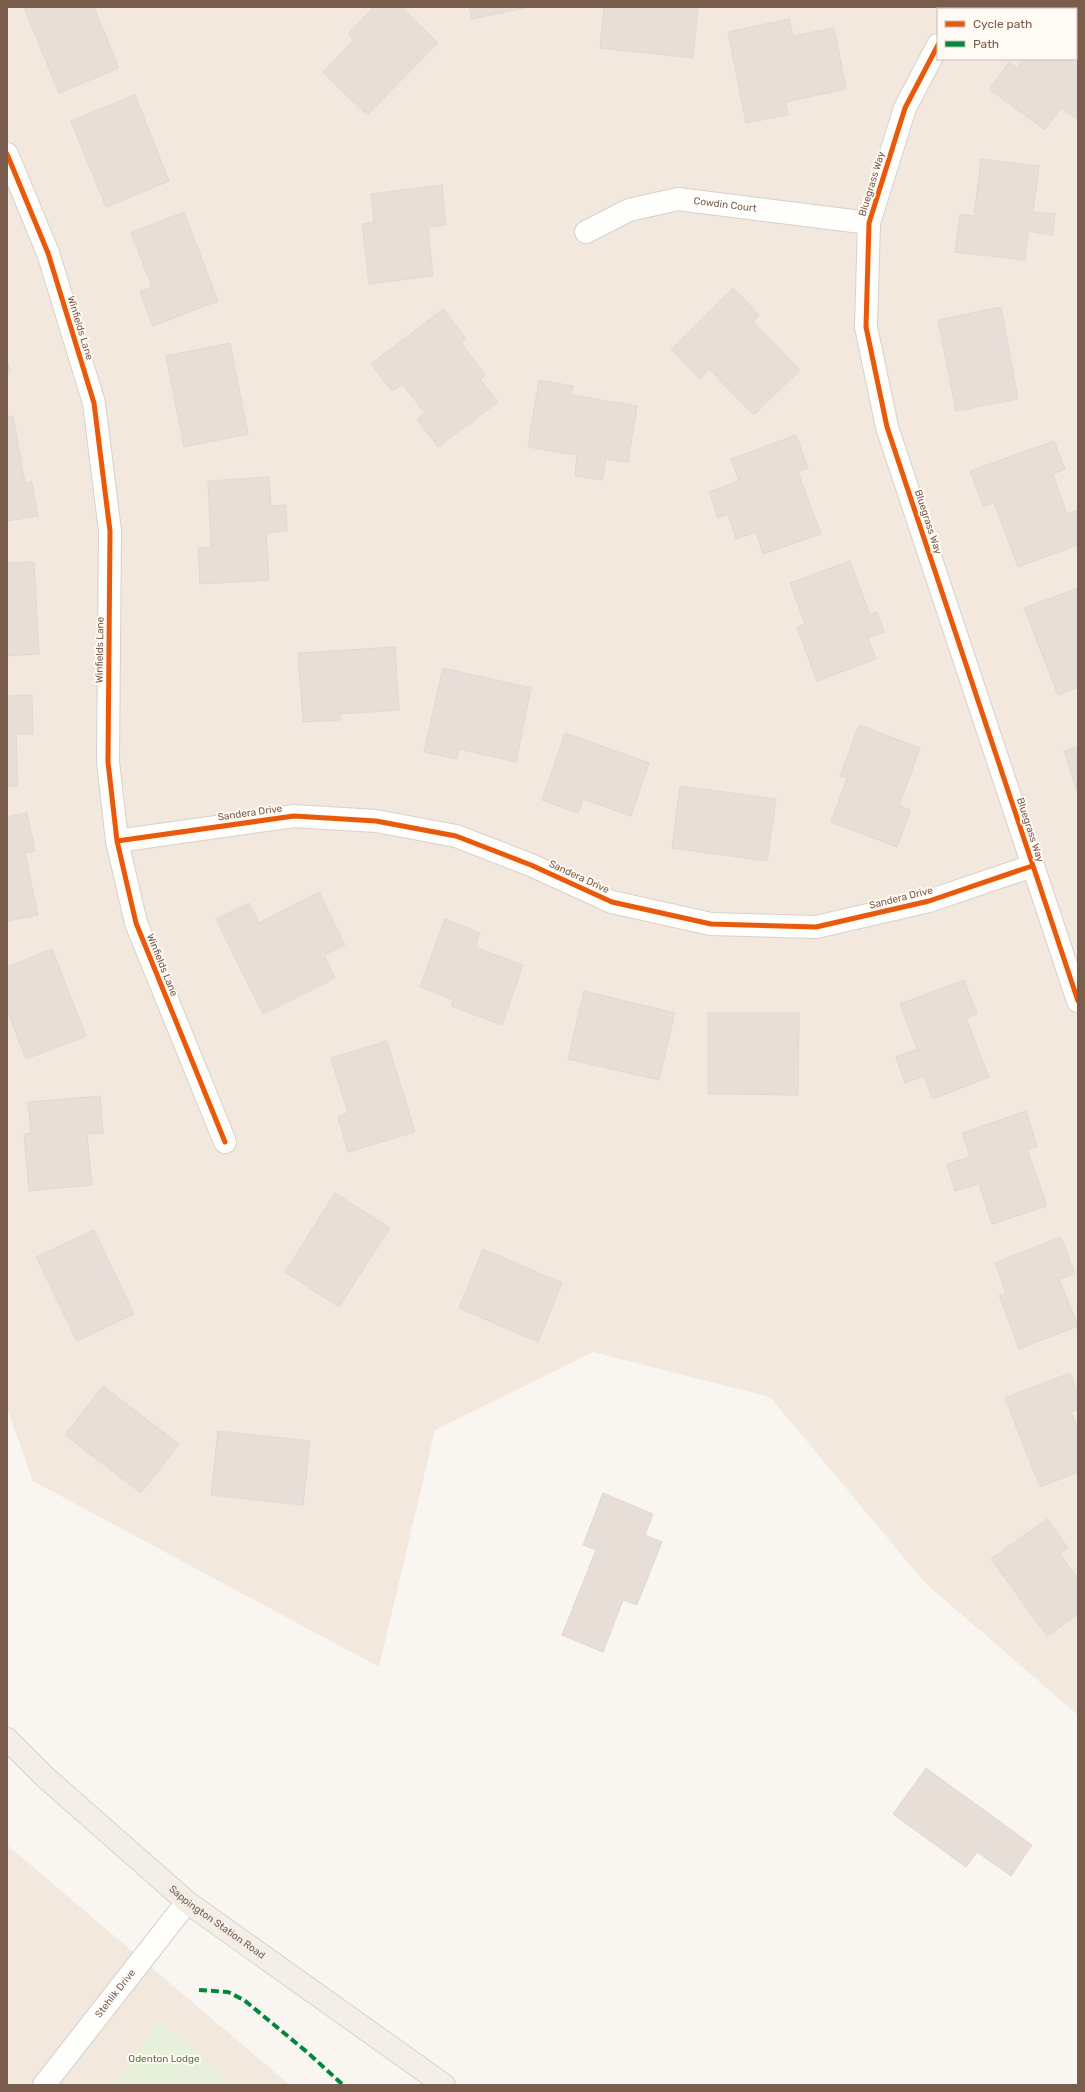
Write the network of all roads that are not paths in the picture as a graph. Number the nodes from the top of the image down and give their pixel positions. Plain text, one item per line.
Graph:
1 (937, 46) edge
2 (7, 154) edge
3 (869, 223) junction
4 (586, 232) dead end
5 (117, 841) junction
6 (1032, 866) junction
7 (1078, 1001) edge
8 (225, 1142) dead end
9 (7, 1739) edge
10 (187, 1902) junction
11 (44, 2085) edge
12 (444, 2085) edge

1 - 3 street, Bluegrass Way
2 - 5 street, Winfields Lane
3 - 4 street, Cowdin Court
3 - 6 street, Bluegrass Way
5 - 6 street, Sandera Drive
5 - 8 street, Winfields Lane
6 - 7 street, Bluegrass Way
9 - 10 main road, Sappington Station Road
10 - 11 street, Stehlik Drive
10 - 12 main road, Sappington Station Road

